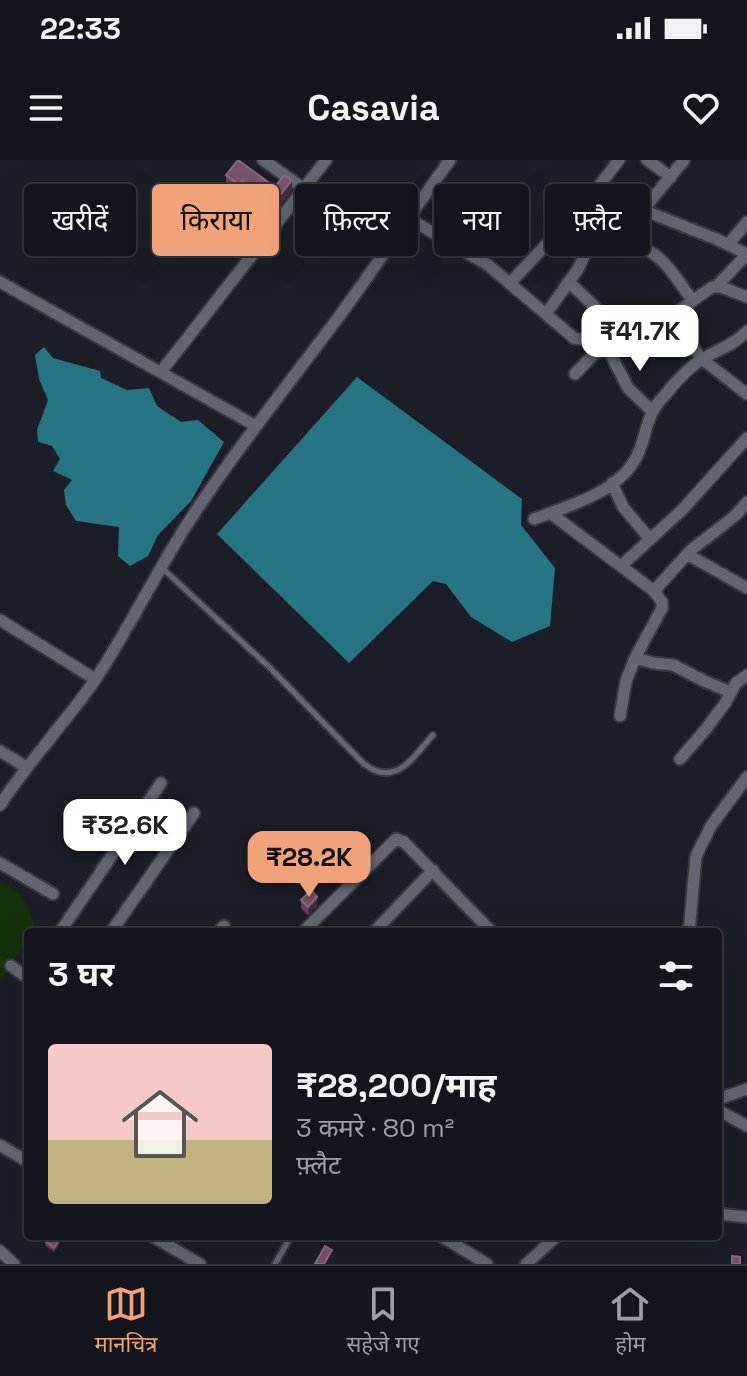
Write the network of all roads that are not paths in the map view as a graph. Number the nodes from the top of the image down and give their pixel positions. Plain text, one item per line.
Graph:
1 (263, 160) edge
2 (326, 160) edge
3 (450, 160) edge
4 (619, 160) edge
5 (647, 160) edge
6 (684, 160) edge
7 (671, 177) junction
8 (297, 184) edge
9 (306, 184) edge
10 (600, 184) edge
11 (295, 198) edge
12 (650, 202) edge
13 (418, 204) edge
14 (650, 213) edge
15 (747, 222) edge
16 (418, 224) edge
17 (728, 245) junction
18 (545, 246) edge
19 (650, 251) edge
20 (382, 256) edge
21 (585, 256) edge
22 (0, 282) edge
23 (569, 282) junction
24 (510, 283) junction
25 (716, 287) junction
26 (747, 297) edge
27 (693, 301) junction
28 (546, 314) junction
29 (669, 318) junction
30 (747, 331) edge
31 (629, 340) junction
32 (606, 349) junction
33 (702, 359) junction
34 (161, 372) junction
35 (575, 374) dead end
36 (747, 394) edge
37 (652, 411) junction
38 (256, 426) junction
39 (747, 438) edge
40 (612, 483) junction
41 (747, 502) edge
42 (550, 513) junction
43 (741, 517) edge
44 (534, 519) dead end
45 (650, 539) junction
46 (687, 554) junction
47 (621, 566) junction
48 (161, 567) junction
49 (747, 588) edge
50 (654, 591) junction
51 (0, 620) edge
52 (635, 658) junction
53 (747, 675) edge
54 (95, 679) junction
55 (731, 692) junction
56 (620, 716) dead end
57 (433, 735) dead end
58 (0, 751) edge
59 (680, 759) dead end
60 (26, 767) junction
61 (747, 777) edge
62 (161, 783) dead end
63 (0, 805) edge
64 (194, 813) dead end
65 (0, 863) edge
66 (433, 870) junction
67 (53, 894) dead end
68 (63, 928) edge
69 (114, 928) edge
70 (307, 928) edge
71 (378, 928) edge
72 (488, 928) edge
73 (689, 928) edge
74 (11, 966) dead end
75 (24, 975) edge
76 (747, 1089) edge
77 (722, 1098) edge
78 (722, 1112) edge
79 (747, 1126) edge
80 (0, 1145) edge
81 (24, 1160) edge
82 (722, 1214) edge
83 (747, 1217) edge
84 (159, 1240) edge
85 (289, 1240) edge
86 (448, 1240) edge
87 (553, 1240) edge
88 (0, 1251) edge
89 (14, 1264) edge
90 (200, 1264) edge
91 (275, 1264) edge
92 (487, 1264) edge
93 (526, 1264) edge

1 - 8 street
2 - 9 street
3 - 13 street
4 - 10 street
5 - 7 street
6 - 7 street
7 - 12 street
11 - 34 street
14 - 17 street
15 - 17 street
16 - 24 street
17 - 25 street
18 - 24 street
19 - 27 street
20 - 38 street
21 - 23 street
22 - 34 street
23 - 28 street
23 - 31 street
24 - 28 street
25 - 26 street
25 - 27 street
27 - 29 street
28 - 32 street
29 - 31 street
29 - 33 street
30 - 33 street
31 - 32 street
32 - 35 street
32 - 37 street
33 - 36 street
33 - 37 street
34 - 38 street
37 - 40 street
38 - 48 street
39 - 45 street
40 - 42 street
40 - 45 street
41 - 43 street
42 - 44 street
42 - 47 street
43 - 46 street
45 - 47 street
46 - 49 street
46 - 50 street
47 - 50 street
48 - 54 street
48 - 57 lane
50 - 52 street
51 - 54 street
52 - 55 street
52 - 56 street
53 - 55 street
54 - 60 street
55 - 59 street
58 - 60 street
60 - 63 street
61 - 73 street
62 - 68 street
64 - 69 street
65 - 67 street
66 - 70 street
66 - 71 street
66 - 72 street
74 - 75 street
76 - 77 street
78 - 79 street
80 - 81 street
82 - 83 street
84 - 90 street
85 - 91 lane
86 - 92 street
87 - 93 street
88 - 89 street

